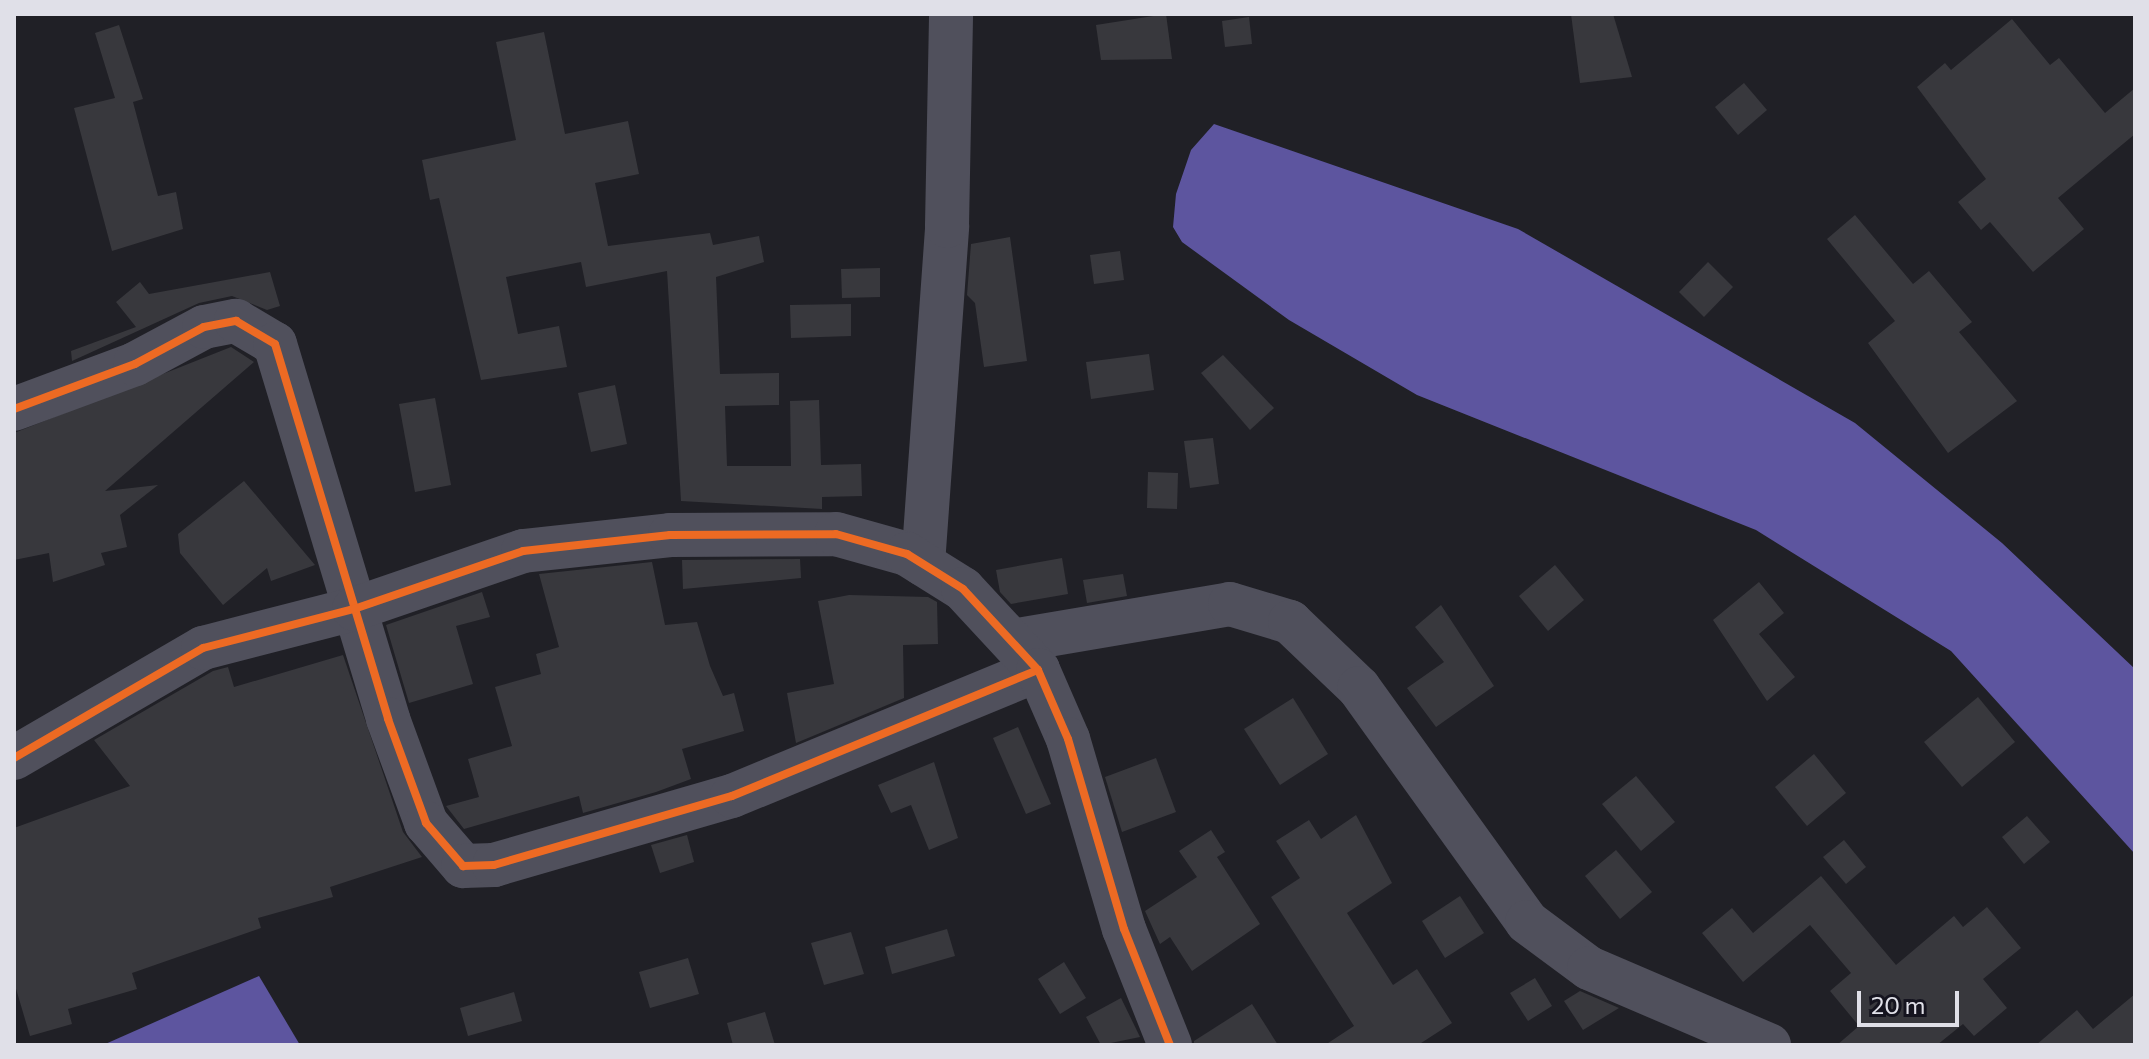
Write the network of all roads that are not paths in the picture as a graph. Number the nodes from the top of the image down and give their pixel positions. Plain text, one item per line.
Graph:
1 (951, 14) edge
2 (14, 409) edge
3 (923, 564) junction
4 (354, 609) junction
5 (1025, 655) junction
6 (14, 758) edge
7 (1170, 1045) edge
8 (1769, 1045) edge

1 - 3 street
2 - 4 street
3 - 4 street
3 - 5 street
4 - 5 street
4 - 6 street
5 - 7 street
5 - 8 street

